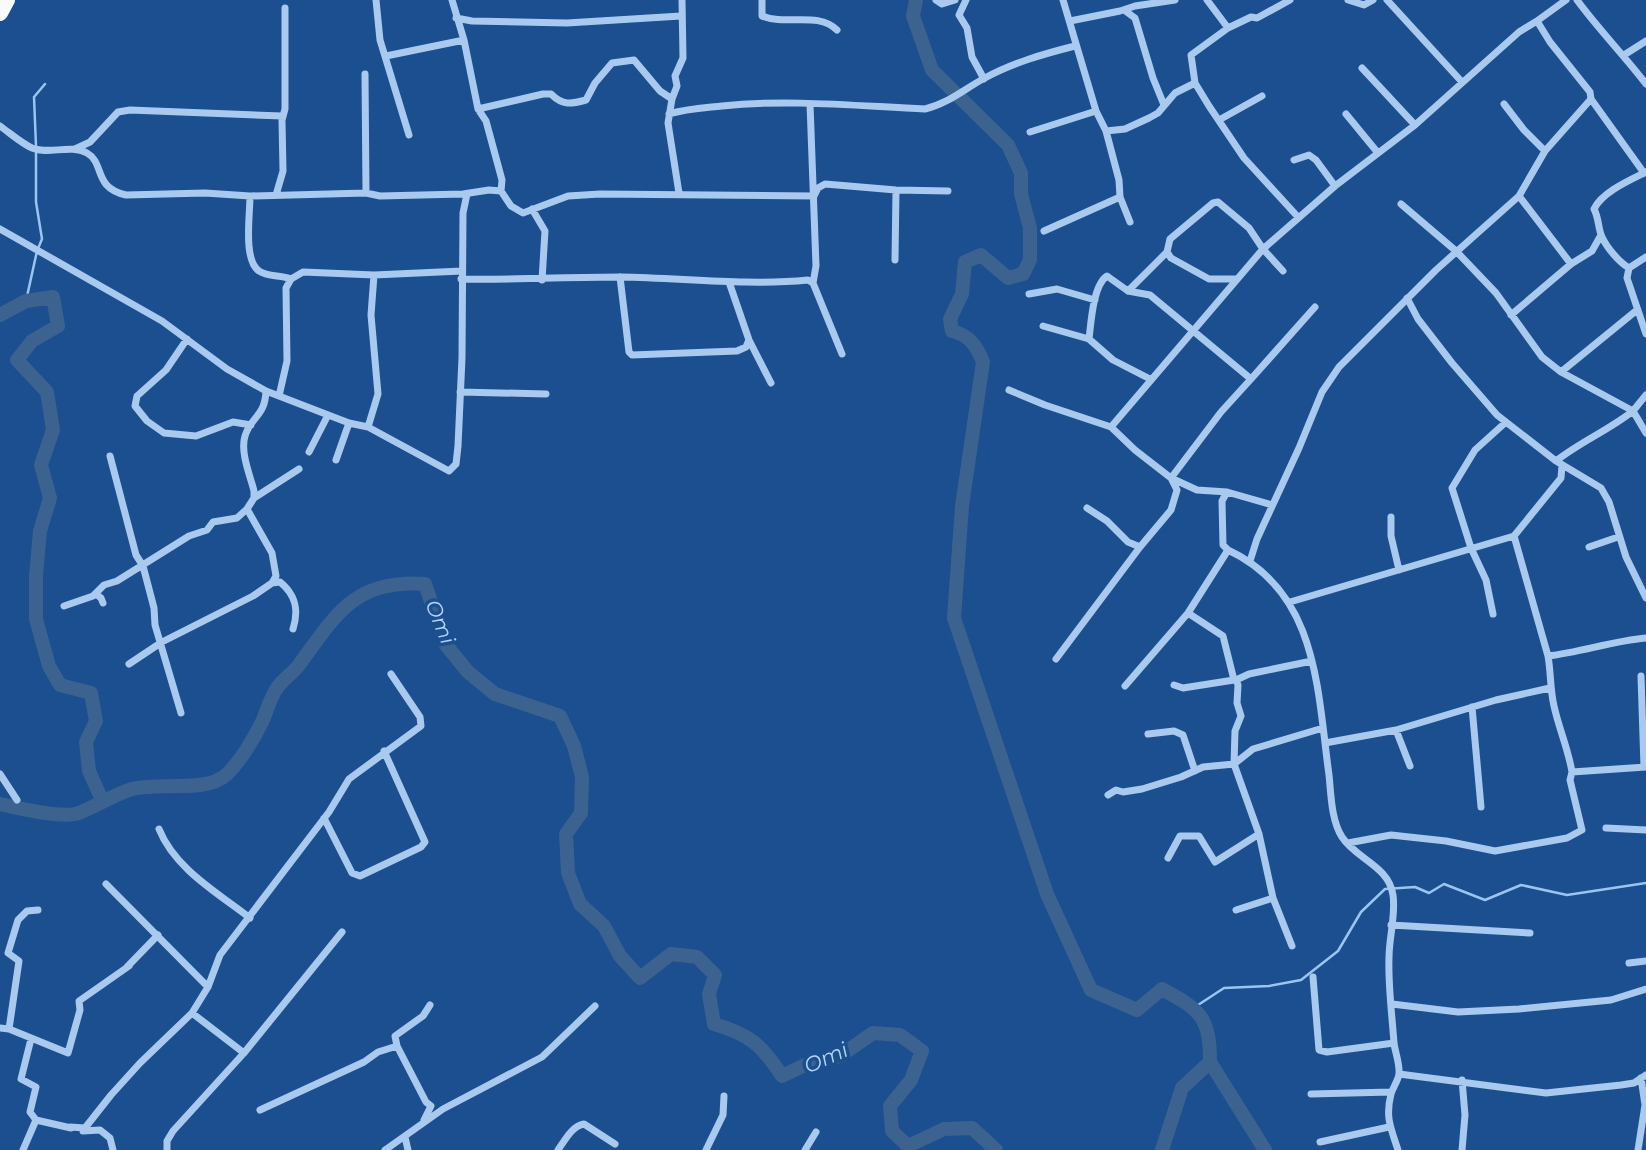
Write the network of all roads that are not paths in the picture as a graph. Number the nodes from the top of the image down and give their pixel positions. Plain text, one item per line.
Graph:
1 (7, 0) edge
2 (376, 0) edge
3 (452, 0) edge
4 (682, 0) edge
5 (762, 0) edge
6 (936, 0) edge
7 (955, 0) edge
8 (965, 0) edge
9 (1063, 0) edge
10 (1175, 0) edge
11 (1207, 0) edge
12 (1290, 0) edge
13 (1348, 0) edge
14 (1373, 0) edge
15 (1387, 0) edge
16 (1566, 0) edge
17 (1577, 0) edge
18 (285, 8) dead end
19 (1124, 10) junction
20 (0, 13) edge
21 (681, 16) junction
22 (456, 18) junction
23 (1070, 20) junction
24 (1537, 21) junction
25 (1228, 28) junction
26 (837, 30) dead end
27 (464, 40) junction
28 (1646, 41) edge
29 (1075, 46) junction
30 (1624, 55) junction
31 (386, 56) junction
32 (1362, 68) dead end
33 (365, 74) dead end
34 (984, 79) junction
35 (1645, 81) edge
36 (1462, 82) junction
37 (1195, 83) junction
38 (1262, 96) dead end
39 (672, 99) junction
40 (1591, 99) junction
41 (810, 104) junction
42 (1504, 104) dead end
43 (1164, 105) junction
44 (478, 109) junction
45 (1096, 111) junction
46 (669, 114) junction
47 (1346, 114) dead end
48 (282, 116) junction
49 (1219, 120) junction
50 (1415, 125) junction
51 (0, 126) edge
52 (1106, 131) junction
53 (1030, 132) dead end
54 (409, 135) dead end
55 (74, 150) junction
56 (1545, 151) junction
57 (1378, 153) junction
58 (1294, 160) dead end
59 (1645, 172) edge
60 (1335, 186) junction
61 (896, 190) junction
62 (500, 191) junction
63 (948, 191) dead end
64 (366, 193) junction
65 (680, 193) junction
66 (463, 194) junction
67 (276, 195) junction
68 (250, 196) junction
69 (814, 196) junction
70 (1519, 196) junction
71 (1119, 197) junction
72 (1401, 204) dead end
73 (532, 209) junction
74 (1298, 217) junction
75 (1130, 222) dead end
76 (0, 229) edge
77 (1044, 231) dead end
78 (1601, 236) junction
79 (1263, 249) junction
80 (1456, 251) junction
81 (1167, 252) junction
82 (1646, 257) edge
83 (895, 260) dead end
84 (1572, 264) junction
85 (1629, 268) junction
86 (1283, 271) dead end
87 (374, 275) junction
88 (461, 275) junction
89 (620, 277) junction
90 (291, 279) junction
91 (1237, 279) junction
92 (542, 280) junction
93 (729, 282) junction
94 (813, 283) junction
95 (1128, 291) junction
96 (1029, 295) dead end
97 (1407, 298) junction
98 (1095, 300) junction
99 (1315, 307) dead end
100 (1637, 310) junction
101 (1511, 315) junction
102 (1042, 326) dead end
103 (1193, 330) junction
104 (1646, 334) edge
105 (187, 339) junction
106 (1088, 339) junction
107 (749, 340) junction
108 (842, 354) dead end
109 (1561, 372) junction
110 (1251, 379) junction
111 (1150, 380) junction
112 (771, 383) dead end
113 (1009, 390) dead end
114 (266, 391) junction
115 (460, 392) junction
116 (546, 394) dead end
117 (1646, 395) edge
118 (279, 397) junction
119 (1633, 411) junction
120 (328, 415) junction
121 (1506, 422) junction
122 (349, 423) junction
123 (251, 425) junction
124 (368, 427) junction
125 (1111, 427) junction
126 (1646, 433) edge
127 (309, 452) dead end
128 (110, 456) dead end
129 (336, 460) dead end
130 (1559, 463) junction
131 (299, 469) dead end
132 (1171, 478) junction
133 (1227, 492) junction
134 (254, 498) junction
135 (1272, 505) junction
136 (1087, 508) dead end
137 (247, 509) junction
138 (1391, 517) dead end
139 (1514, 536) junction
140 (1619, 537) junction
141 (1140, 547) junction
142 (1588, 547) dead end
143 (1471, 548) junction
144 (1228, 550) junction
145 (1250, 561) junction
146 (143, 566) junction
147 (1399, 570) junction
148 (272, 583) junction
149 (96, 594) junction
150 (1646, 598) edge
151 (1290, 602) junction
152 (103, 603) dead end
153 (64, 606) dead end
154 (1188, 613) junction
155 (1493, 614) dead end
156 (293, 629) dead end
157 (1646, 638) edge
158 (162, 642) junction
159 (1548, 656) junction
160 (1056, 659) dead end
161 (1312, 660) junction
162 (129, 664) dead end
163 (391, 674) dead end
164 (1641, 676) dead end
165 (1125, 685) dead end
166 (1174, 685) dead end
167 (1550, 688) junction
168 (1472, 707) junction
169 (181, 713) dead end
170 (1323, 728) junction
171 (1396, 730) junction
172 (1148, 734) dead end
173 (1325, 743) junction
174 (384, 751) junction
175 (1234, 764) junction
176 (1410, 766) dead end
177 (1645, 767) edge
178 (1195, 771) junction
179 (1572, 772) junction
180 (0, 774) edge
181 (1108, 795) dead end
182 (17, 800) dead end
183 (1482, 807) dead end
184 (324, 818) junction
185 (1606, 828) dead end
186 (159, 829) dead end
187 (1646, 830) edge
188 (1259, 834) junction
189 (1349, 843) junction
190 (1168, 858) dead end
191 (106, 884) dead end
192 (1273, 898) junction
193 (1236, 910) dead end
194 (38, 911) dead end
195 (250, 918) junction
196 (1391, 925) junction
197 (342, 932) dead end
198 (1530, 933) dead end
199 (158, 935) junction
200 (1292, 946) dead end
201 (4, 952) edge
202 (1646, 961) edge
203 (1629, 963) dead end
204 (1312, 977) dead end
205 (208, 986) junction
206 (1646, 989) edge
207 (1392, 1004) junction
208 (430, 1006) dead end
209 (595, 1006) dead end
210 (192, 1013) junction
211 (0, 1028) edge
212 (9, 1029) junction
213 (31, 1040) junction
214 (1394, 1043) junction
215 (397, 1046) junction
216 (244, 1053) junction
217 (1399, 1074) junction
218 (1644, 1077) edge
219 (1462, 1080) junction
220 (1391, 1092) junction
221 (1311, 1094) dead end
222 (724, 1096) dead end
223 (260, 1110) dead end
224 (36, 1119) junction
225 (1388, 1127) junction
226 (70, 1128) junction
227 (416, 1129) junction
228 (816, 1132) dead end
229 (405, 1137) junction
230 (1320, 1142) dead end
231 (615, 1144) dead end
232 (23, 1150) edge
233 (113, 1150) edge
234 (167, 1150) edge
235 (385, 1150) edge
236 (408, 1150) edge
237 (558, 1150) edge
238 (706, 1150) edge
239 (805, 1150) edge
240 (1398, 1150) edge
241 (1462, 1150) edge
242 (1638, 1150) edge

1 - 20 highway
2 - 31 street
3 - 22 street
4 - 21 street
5 - 26 street
6 - 7 street
8 - 34 street
9 - 23 street
10 - 19 street
11 - 25 street
12 - 25 street
13 - 14 street
15 - 36 street
16 - 24 street
17 - 30 street
18 - 48 street
19 - 23 street
19 - 43 street
21 - 22 street
21 - 39 street
22 - 27 street
23 - 29 street
24 - 36 street
24 - 40 street
25 - 37 street
27 - 31 street
27 - 44 street
28 - 30 street
29 - 34 street
29 - 45 street
30 - 35 street
31 - 54 street
32 - 50 street
33 - 64 street
34 - 41 street
36 - 50 street
37 - 43 street
37 - 49 street
38 - 49 street
39 - 44 street
39 - 46 street
40 - 56 street
40 - 59 street
41 - 46 street
41 - 69 street
42 - 56 street
43 - 52 street
44 - 62 street
45 - 52 street
45 - 53 street
46 - 65 street
47 - 57 street
48 - 55 street
48 - 67 street
49 - 74 street
50 - 57 street
51 - 55 street
52 - 71 street
55 - 68 street
56 - 70 street
57 - 60 street
58 - 60 street
59 - 78 street
60 - 74 street
61 - 63 street
61 - 69 street
61 - 83 street
62 - 66 street
62 - 73 street
64 - 66 street
64 - 67 street
65 - 69 street
65 - 73 street
66 - 88 street
67 - 68 street
68 - 90 street
69 - 94 street
70 - 80 street
70 - 84 street
71 - 75 street
71 - 77 street
72 - 80 street
73 - 92 street
74 - 79 street
76 - 105 street
78 - 84 street
78 - 85 street
79 - 81 street
79 - 86 street
79 - 91 street
80 - 97 street
80 - 101 street
81 - 91 street
81 - 95 street
82 - 85 street
84 - 101 street
85 - 100 street
87 - 88 street
87 - 90 street
87 - 124 street
88 - 92 street
88 - 115 street
89 - 92 street
89 - 93 street
89 - 107 street
90 - 118 street
91 - 103 street
93 - 94 street
93 - 107 street
94 - 108 street
95 - 98 street
95 - 103 street
96 - 98 street
97 - 121 street
97 - 135 street
98 - 106 street
99 - 110 street
100 - 104 street
100 - 109 street
101 - 109 street
102 - 106 street
103 - 110 street
103 - 111 street
105 - 114 street
105 - 123 street
106 - 111 street
107 - 112 street
109 - 119 street
110 - 132 street
111 - 125 street
113 - 125 street
114 - 118 street
114 - 123 street
115 - 116 street
115 - 124 street
117 - 119 street
118 - 120 street
119 - 126 street
119 - 130 street
120 - 122 street
120 - 127 street
121 - 130 street
121 - 143 street
122 - 124 street
122 - 129 street
123 - 134 street
125 - 132 street
128 - 146 street
130 - 139 street
130 - 140 street
131 - 134 street
132 - 133 street
132 - 141 street
133 - 135 street
133 - 144 street
134 - 137 street
135 - 145 street
136 - 141 street
137 - 146 street
137 - 148 street
138 - 147 street
139 - 143 street
139 - 159 street
140 - 142 street
140 - 150 street
141 - 160 street
143 - 147 street
143 - 155 street
144 - 145 street
144 - 154 street
145 - 151 street
146 - 149 street
146 - 158 street
147 - 151 street
148 - 156 street
148 - 158 street
149 - 152 street
149 - 153 street
151 - 161 street
154 - 165 street
154 - 166 street
157 - 159 street
158 - 162 street
158 - 169 street
159 - 167 street
161 - 170 street
161 - 175 street
163 - 174 street
164 - 177 street
167 - 168 street
167 - 179 street
168 - 171 street
168 - 183 street
170 - 173 street
170 - 175 street
171 - 173 street
171 - 176 street
172 - 178 street
173 - 189 street
174 - 184 street
174 - 184 street
175 - 178 street
175 - 188 street
177 - 179 street
178 - 181 street
179 - 189 street
180 - 182 street
184 - 195 street
185 - 187 street
186 - 195 street
188 - 190 street
188 - 192 street
189 - 196 street
191 - 199 street
192 - 193 street
192 - 200 street
194 - 201 street
195 - 205 street
196 - 198 street
196 - 207 street
197 - 216 street
199 - 205 street
199 - 213 street
201 - 212 street
202 - 203 street
204 - 214 street
205 - 210 street
206 - 207 street
207 - 214 street
208 - 215 street
209 - 227 street
210 - 216 street
210 - 226 street
211 - 212 street
212 - 213 street
213 - 224 street
214 - 217 street
215 - 223 street
215 - 227 street
216 - 234 street
217 - 219 street
217 - 220 street
218 - 219 street
218 - 242 street
219 - 241 street
220 - 221 street
220 - 225 street
222 - 238 street
224 - 226 street
224 - 232 street
225 - 230 street
225 - 240 street
226 - 233 street
227 - 229 street
228 - 239 street
229 - 235 street
229 - 236 street
231 - 237 street

